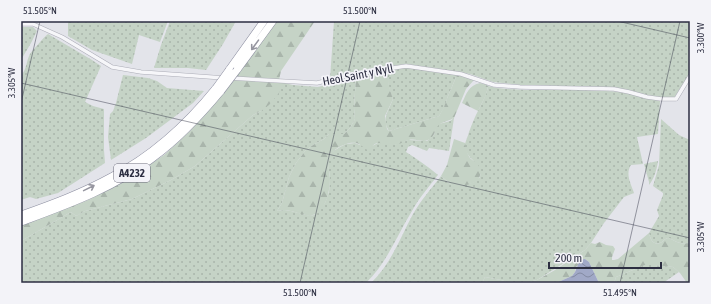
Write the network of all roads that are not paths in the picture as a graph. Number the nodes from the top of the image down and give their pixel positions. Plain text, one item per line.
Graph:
1 (264, 21) edge
2 (273, 21) edge
3 (21, 24) edge
4 (690, 76) edge
5 (218, 90) junction
6 (54, 203) junction
7 (21, 212) edge
8 (21, 215) edge
9 (21, 222) edge

1 - 5 highway, A4232, bridge
2 -> 5 highway, A4232, bridge
3 - 4 street, Heol Saint y Nyll
6 -> 5 highway, A4232
5 - 9 highway, A4232
6 - 7 highway
6 - 8 highway, A4232

